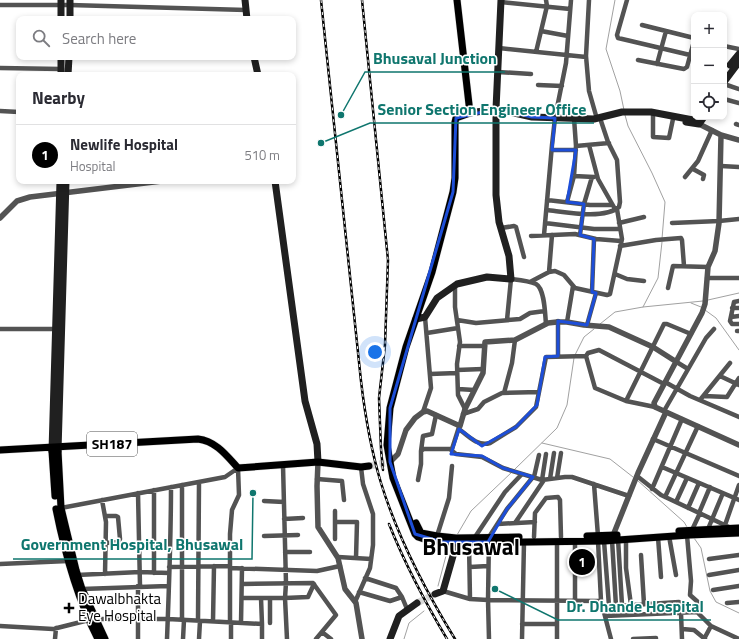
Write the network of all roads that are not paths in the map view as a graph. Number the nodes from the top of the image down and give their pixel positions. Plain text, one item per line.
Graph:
1 (245, 0) edge
2 (457, 0) edge
3 (546, 0) edge
4 (571, 0) edge
5 (589, 0) edge
6 (627, 0) edge
7 (501, 1) edge
8 (518, 2) edge
9 (61, 3) edge
10 (70, 3) edge
11 (0, 5) edge
12 (547, 6) junction
13 (570, 9) junction
14 (246, 10) junction
15 (61, 16) edge
16 (70, 16) edge
17 (247, 16) edge
18 (642, 25) dead end
19 (541, 31) junction
20 (666, 31) junction
21 (568, 36) junction
22 (691, 38) edge
23 (499, 48) junction
24 (660, 48) junction
25 (692, 48) edge
26 (727, 48) edge
27 (536, 52) junction
28 (690, 55) junction
29 (567, 56) junction
30 (739, 56) edge
31 (586, 57) junction
32 (62, 60) edge
33 (68, 60) edge
34 (255, 60) edge
35 (638, 60) dead end
36 (657, 64) junction
37 (0, 68) edge
38 (727, 70) edge
39 (65, 72) edge
40 (257, 72) edge
41 (498, 72) junction
42 (531, 74) dead end
43 (727, 78) edge
44 (726, 84) edge
45 (538, 85) dead end
46 (562, 86) junction
47 (739, 89) edge
48 (727, 100) edge
49 (739, 102) edge
50 (496, 109) junction
51 (0, 111) edge
52 (16, 112) edge
53 (644, 112) junction
54 (470, 113) junction
55 (653, 115) junction
56 (663, 116) junction
57 (555, 118) junction
58 (574, 118) junction
59 (599, 118) junction
60 (673, 119) junction
61 (691, 119) edge
62 (691, 120) edge
63 (696, 120) edge
64 (712, 130) junction
65 (722, 135) junction
66 (739, 140) edge
67 (609, 143) junction
68 (589, 145) junction
69 (576, 148) junction
70 (552, 150) junction
71 (721, 166) junction
72 (739, 167) edge
73 (693, 169) junction
74 (574, 176) junction
75 (595, 177) junction
76 (685, 177) dead end
77 (704, 179) dead end
78 (61, 184) edge
79 (65, 184) edge
80 (137, 184) edge
81 (275, 184) edge
82 (63, 193) junction
83 (547, 200) junction
84 (567, 202) junction
85 (584, 204) junction
86 (615, 207) junction
87 (547, 210) junction
88 (582, 214) junction
89 (644, 217) dead end
90 (0, 218) edge
91 (739, 218) edge
92 (719, 221) junction
93 (546, 223) junction
94 (672, 223) dead end
95 (619, 224) junction
96 (580, 227) junction
97 (501, 228) junction
98 (620, 229) junction
99 (544, 235) junction
100 (552, 235) junction
101 (580, 235) junction
102 (531, 236) dead end
103 (594, 239) junction
104 (621, 241) junction
105 (620, 246) junction
106 (524, 257) dead end
107 (684, 266) junction
108 (708, 267) junction
109 (550, 272) junction
110 (615, 274) junction
111 (707, 278) junction
112 (739, 278) edge
113 (511, 279) junction
114 (644, 281) dead end
115 (530, 282) junction
116 (455, 286) junction
117 (573, 286) junction
118 (668, 288) dead end
119 (594, 292) junction
120 (739, 301) edge
121 (732, 308) junction
122 (739, 308) edge
123 (545, 311) junction
124 (731, 316) junction
125 (739, 316) edge
126 (425, 317) junction
127 (416, 319) junction
128 (457, 320) junction
129 (506, 320) junction
130 (558, 322) junction
131 (567, 322) junction
132 (546, 324) junction
133 (739, 324) edge
134 (587, 325) junction
135 (458, 328) junction
136 (0, 329) edge
137 (57, 329) junction
138 (714, 329) dead end
139 (427, 334) junction
140 (691, 334) junction
141 (515, 340) junction
142 (460, 346) junction
143 (485, 346) junction
144 (653, 347) junction
145 (558, 356) junction
146 (583, 356) junction
147 (675, 361) junction
148 (730, 364) dead end
149 (483, 369) junction
150 (688, 369) junction
151 (457, 371) junction
152 (640, 372) junction
153 (430, 374) junction
154 (720, 376) junction
155 (739, 378) edge
156 (664, 383) junction
157 (737, 384) edge
158 (676, 388) junction
159 (57, 389) junction
160 (458, 389) junction
161 (474, 390) junction
162 (539, 392) junction
163 (504, 393) junction
164 (704, 396) junction
165 (700, 400) junction
166 (626, 401) junction
167 (655, 407) junction
168 (665, 411) junction
169 (423, 412) junction
170 (464, 412) junction
171 (436, 415) junction
172 (739, 416) edge
173 (682, 419) junction
174 (698, 426) junction
175 (459, 428) junction
176 (653, 439) junction
177 (739, 445) edge
178 (670, 447) junction
179 (55, 449) junction
180 (0, 450) edge
181 (450, 450) junction
182 (421, 451) junction
183 (0, 453) edge
184 (554, 453) dead end
185 (561, 453) dead end
186 (546, 454) dead end
187 (686, 454) junction
188 (539, 455) dead end
189 (318, 462) junction
190 (388, 464) junction
191 (283, 465) junction
192 (369, 466) tunnel mouth
193 (452, 466) dead end
194 (361, 467) junction
195 (662, 467) junction
196 (238, 468) junction
197 (522, 473) junction
198 (676, 473) junction
199 (637, 476) junction
200 (739, 476) edge
201 (534, 477) junction
202 (557, 478) junction
203 (687, 478) junction
204 (317, 479) junction
205 (550, 479) junction
206 (418, 480) dead end
207 (543, 480) junction
208 (199, 482) junction
209 (699, 483) junction
210 (594, 484) junction
211 (182, 485) junction
212 (739, 485) edge
213 (171, 487) junction
214 (710, 487) junction
215 (652, 489) junction
216 (154, 490) junction
217 (138, 493) junction
218 (723, 493) junction
219 (629, 496) junction
220 (665, 497) junction
221 (737, 499) edge
222 (102, 500) junction
223 (344, 500) dead end
224 (264, 501) dead end
225 (284, 502) junction
226 (676, 502) junction
227 (60, 508) junction
228 (688, 508) junction
229 (335, 511) dead end
230 (700, 513) junction
231 (105, 516) junction
232 (303, 518) dead end
233 (284, 519) junction
234 (712, 519) junction
235 (336, 522) junction
236 (535, 522) junction
237 (515, 523) junction
238 (498, 524) junction
239 (725, 525) junction
240 (708, 529) junction
241 (737, 530) edge
242 (690, 532) junction
243 (285, 535) junction
244 (298, 535) dead end
245 (264, 536) dead end
246 (669, 536) junction
247 (475, 537) junction
248 (534, 537) junction
249 (658, 537) junction
250 (441, 538) junction
251 (335, 539) dead end
252 (489, 539) junction
253 (559, 539) junction
254 (610, 539) junction
255 (456, 541) junction
256 (575, 541) junction
257 (524, 542) junction
258 (106, 543) junction
259 (469, 543) junction
260 (285, 552) junction
261 (310, 552) dead end
262 (641, 555) dead end
263 (739, 555) edge
264 (338, 557) junction
265 (356, 558) junction
266 (371, 559) junction
267 (709, 559) dead end
268 (68, 561) junction
269 (0, 564) edge
270 (214, 566) junction
271 (340, 566) junction
272 (488, 566) junction
273 (169, 567) junction
274 (181, 567) junction
275 (198, 567) junction
276 (230, 567) junction
277 (470, 567) junction
278 (242, 568) junction
279 (286, 569) junction
280 (739, 570) edge
281 (140, 572) junction
282 (154, 573) junction
283 (169, 573) junction
284 (105, 574) junction
285 (77, 575) junction
286 (676, 575) dead end
287 (709, 575) dead end
288 (661, 577) dead end
289 (365, 578) junction
290 (286, 583) junction
291 (242, 584) junction
292 (314, 584) junction
293 (139, 586) junction
294 (168, 586) junction
295 (739, 586) edge
296 (82, 589) junction
297 (713, 590) dead end
298 (359, 592) junction
299 (444, 592) junction
300 (435, 594) tunnel mouth
301 (402, 597) junction
302 (242, 598) junction
303 (261, 598) junction
304 (285, 598) junction
305 (470, 598) junction
306 (270, 599) junction
307 (488, 600) junction
308 (523, 601) junction
309 (556, 601) junction
310 (575, 601) junction
311 (601, 601) junction
312 (355, 602) junction
313 (680, 602) dead end
314 (739, 602) edge
315 (417, 603) tunnel mouth
316 (727, 603) dead end
317 (644, 604) junction
318 (622, 605) junction
319 (631, 605) junction
320 (609, 606) junction
321 (616, 606) junction
322 (602, 607) junction
323 (407, 609) junction
324 (682, 612) junction
325 (699, 613) junction
326 (605, 616) junction
327 (139, 618) junction
328 (168, 618) junction
329 (92, 619) junction
330 (183, 620) junction
331 (199, 620) junction
332 (213, 621) junction
333 (230, 622) junction
334 (241, 623) junction
335 (270, 623) dead end
336 (262, 624) junction
337 (522, 624) junction
338 (557, 624) junction
339 (0, 626) edge
340 (711, 626) junction
341 (56, 628) junction
342 (682, 629) junction
343 (322, 632) junction
344 (656, 638) dead end
345 (739, 638) edge
346 (55, 639) edge
347 (98, 639) edge
348 (105, 639) edge
349 (138, 639) edge
350 (167, 639) edge
351 (183, 639) edge
352 (199, 639) edge
353 (231, 639) edge
354 (262, 639) edge
355 (287, 639) edge
356 (316, 639) edge
357 (331, 639) edge
358 (362, 639) edge
359 (390, 639) edge
360 (489, 639) edge
361 (522, 639) edge
362 (557, 639) edge
363 (611, 639) edge
364 (634, 639) edge
365 (682, 639) edge
366 (704, 639) edge

1 - 14 main road
2 - 54 main road
3 - 12 street
4 - 13 street
5 - 31 street
6 - 24 street
7 - 8 street
7 - 23 main road
8 - 12 street
9 - 10 street
9 - 11 street
9 - 15 main road
10 - 14 street
10 - 16 main road
12 - 13 street
12 - 19 street
13 - 21 street
14 - 17 main road
18 - 20 street
19 - 21 street
19 - 27 street
20 - 22 street
20 - 24 street
21 - 29 street
23 - 27 street
23 - 41 main road
24 - 28 street
24 - 36 street
25 - 28 street
26 - 30 street
27 - 29 street
28 - 36 street
29 - 31 street
29 - 46 street
30 - 38 main road
30 - 43 main road
31 - 59 street
32 - 39 main road
33 - 39 main road
34 - 40 main road
35 - 36 street
37 - 39 street
41 - 42 street
41 - 50 main road
44 - 47 street
45 - 46 street
46 - 57 street
48 - 49 street
50 - 54 main road
50 - 57 main road
50 - 97 main road
51 - 52 street
53 - 55 main road
53 - 56 main road
53 - 59 main road
54 - 127 main road
55 - 56 main road
55 - 60 street
56 - 60 main road
56 - 61 main road
57 - 58 main road
57 - 70 street
58 - 59 main road
58 - 69 street
59 - 67 street
60 - 62 main road
63 - 64 street
64 - 65 street
64 - 73 street
65 - 66 street
65 - 71 street
67 - 68 street
67 - 86 street
68 - 69 street
68 - 75 street
69 - 70 street
69 - 74 street
70 - 83 street
71 - 72 street
71 - 92 street
73 - 76 street
73 - 77 street
74 - 75 street
74 - 84 street
75 - 85 street
75 - 86 street
78 - 82 main road
79 - 82 main road
80 - 82 street
81 - 189 main road
82 - 90 street
82 - 137 main road
82 - 159 main road
83 - 84 street
83 - 87 street
84 - 85 street
85 - 86 street
85 - 88 street
86 - 88 street
86 - 95 street
87 - 88 street
87 - 93 street
88 - 96 street
89 - 95 street
91 - 92 street
92 - 94 street
92 - 108 street
93 - 96 street
93 - 99 street
95 - 98 street
96 - 98 street
96 - 101 street
97 - 106 street
97 - 113 main road
98 - 104 street
99 - 100 street
99 - 102 street
100 - 101 street
100 - 109 street
101 - 103 street
103 - 104 street
103 - 119 street
104 - 105 street
105 - 107 street
105 - 110 street
107 - 108 street
107 - 118 street
108 - 111 street
109 - 115 street
109 - 117 street
110 - 114 street
110 - 119 street
111 - 112 street
111 - 140 street
113 - 115 street
113 - 116 main road
113 - 129 street
115 - 123 street
116 - 126 main road
116 - 128 street
117 - 119 street
117 - 131 street
119 - 134 street
120 - 121 street
121 - 122 street
121 - 124 street
123 - 129 street
123 - 132 street
124 - 125 street
124 - 133 street
126 - 127 main road
126 - 139 street
127 - 190 main road
128 - 129 street
128 - 135 street
130 - 131 street
130 - 132 street
130 - 145 street
131 - 134 street
132 - 141 street
134 - 144 street
135 - 139 street
135 - 142 street
136 - 137 street
137 - 159 main road
138 - 150 street
139 - 153 street
140 - 144 street
140 - 147 street
141 - 143 street
141 - 163 street
142 - 143 street
142 - 151 street
143 - 149 street
144 - 147 street
144 - 152 street
145 - 146 street
145 - 162 street
146 - 152 street
146 - 166 street
147 - 150 street
147 - 156 street
148 - 154 street
149 - 151 street
149 - 161 street
150 - 158 street
151 - 153 street
151 - 160 street
152 - 156 street
152 - 166 street
153 - 169 street
154 - 157 street
154 - 164 street
155 - 157 street
156 - 158 street
156 - 167 street
157 - 164 street
158 - 165 street
158 - 168 street
159 - 179 main road
160 - 161 street
160 - 170 street
161 - 170 street
162 - 163 street
162 - 175 street
163 - 170 street
164 - 165 street
165 - 172 street
166 - 167 street
167 - 168 street
168 - 173 street
168 - 176 street
169 - 171 street
169 - 190 street
170 - 175 street
171 - 175 street
171 - 182 street
173 - 174 street
173 - 178 street
174 - 177 street
174 - 187 street
175 - 181 street
176 - 178 street
176 - 199 street
178 - 187 street
178 - 195 street
179 - 180 main road, SH187
179 - 183 main road, SH187
179 - 196 main road, SH187
179 - 227 main road
179 - 268 main road
181 - 182 street
181 - 197 street
182 - 206 street
184 - 205 street
185 - 202 street
186 - 207 street
187 - 198 street
187 - 200 street
188 - 201 street
189 - 191 main road
189 - 194 main road
189 - 204 street
190 - 250 main road
191 - 196 main road
191 - 225 street
192 - 194 main road
193 - 250 street
194 - 266 street
195 - 198 street
195 - 215 street
196 - 208 street
196 - 276 street
197 - 201 street
197 - 247 street
198 - 203 street
198 - 220 street
199 - 215 street
199 - 219 street
201 - 207 street
201 - 238 street
202 - 205 street
202 - 210 street
203 - 209 street
203 - 226 street
204 - 223 street
204 - 264 street
205 - 207 street
207 - 237 street
208 - 211 street
208 - 275 street
209 - 214 street
209 - 228 street
210 - 219 street
210 - 254 street
211 - 213 street
211 - 274 street
212 - 221 street
213 - 216 street
213 - 273 street
214 - 218 street
214 - 230 street
215 - 220 street
216 - 217 street
216 - 282 street
217 - 222 street
217 - 281 street
218 - 221 street
218 - 234 street
219 - 254 street
220 - 226 street
221 - 239 street
222 - 227 street
222 - 231 street
224 - 225 street
225 - 233 street
226 - 228 street
227 - 285 main road
228 - 230 street
229 - 235 street
230 - 234 street
230 - 242 street
231 - 258 street
231 - 258 street
232 - 233 street
233 - 243 street
234 - 239 street
234 - 240 street
235 - 251 street
235 - 265 street
236 - 237 street
236 - 248 street
236 - 253 street
237 - 238 street
238 - 252 street
239 - 241 street
240 - 241 main road
240 - 242 main road
241 - 242 main road
242 - 246 main road
242 - 254 main road
242 - 325 street
243 - 244 street
243 - 245 street
243 - 260 street
246 - 249 main road
246 - 286 street
247 - 252 main road
247 - 255 main road
248 - 252 main road
248 - 253 main road
249 - 254 main road
249 - 288 street
250 - 255 main road
252 - 257 main road
252 - 259 main road
252 - 272 street
253 - 254 main road
253 - 256 main road
253 - 257 main road
253 - 309 street
254 - 256 main road
254 - 311 street
254 - 318 street
254 - 319 street
254 - 320 street
254 - 321 street
255 - 259 main road
255 - 299 main road
256 - 310 street
257 - 308 street
258 - 284 street
259 - 277 street
260 - 261 street
260 - 279 street
262 - 317 street
263 - 267 street
264 - 265 street
264 - 271 street
265 - 266 street
266 - 289 street
268 - 269 street
268 - 329 main road
270 - 275 street
270 - 276 street
270 - 332 street
271 - 279 street
271 - 312 street
272 - 277 street
272 - 307 street
273 - 274 street
273 - 283 street
274 - 275 street
274 - 330 street
275 - 331 street
276 - 278 street
276 - 333 street
277 - 305 street
278 - 279 street
278 - 291 street
279 - 290 street
280 - 287 street
281 - 282 street
281 - 284 street
281 - 293 street
282 - 283 street
283 - 294 street
284 - 285 street
285 - 296 main road
289 - 298 street
289 - 301 street
290 - 291 street
290 - 292 street
290 - 304 street
291 - 302 street
292 - 304 street
292 - 343 street
293 - 294 street
293 - 296 street
293 - 327 street
294 - 328 street
295 - 297 street
296 - 329 main road
298 - 301 street
298 - 312 street
299 - 300 main road
299 - 305 street
301 - 323 street
302 - 303 street
302 - 334 street
303 - 306 street
303 - 336 street
304 - 306 street
304 - 355 street
305 - 307 street
306 - 335 street
307 - 308 street
307 - 360 street
308 - 309 street
308 - 337 street
309 - 310 street
309 - 338 street
310 - 311 street
311 - 322 street
312 - 358 street
313 - 317 street
314 - 316 street
315 - 323 main road
317 - 319 street
318 - 319 street
318 - 321 street
320 - 321 street
320 - 322 street
322 - 326 street
323 - 359 main road
324 - 325 street
324 - 326 street
324 - 342 street
325 - 340 street
326 - 363 street
327 - 328 street
327 - 329 street
327 - 349 street
328 - 330 street
328 - 350 street
329 - 341 street
329 - 347 main road
329 - 348 main road
330 - 331 street
330 - 351 street
331 - 332 street
331 - 352 street
332 - 333 street
333 - 334 street
333 - 353 street
334 - 336 street
336 - 354 street
337 - 338 street
337 - 361 street
338 - 362 street
339 - 341 street
340 - 345 street
340 - 366 street
341 - 346 street
342 - 365 street
342 - 366 street
343 - 356 street
343 - 357 street
344 - 364 street

